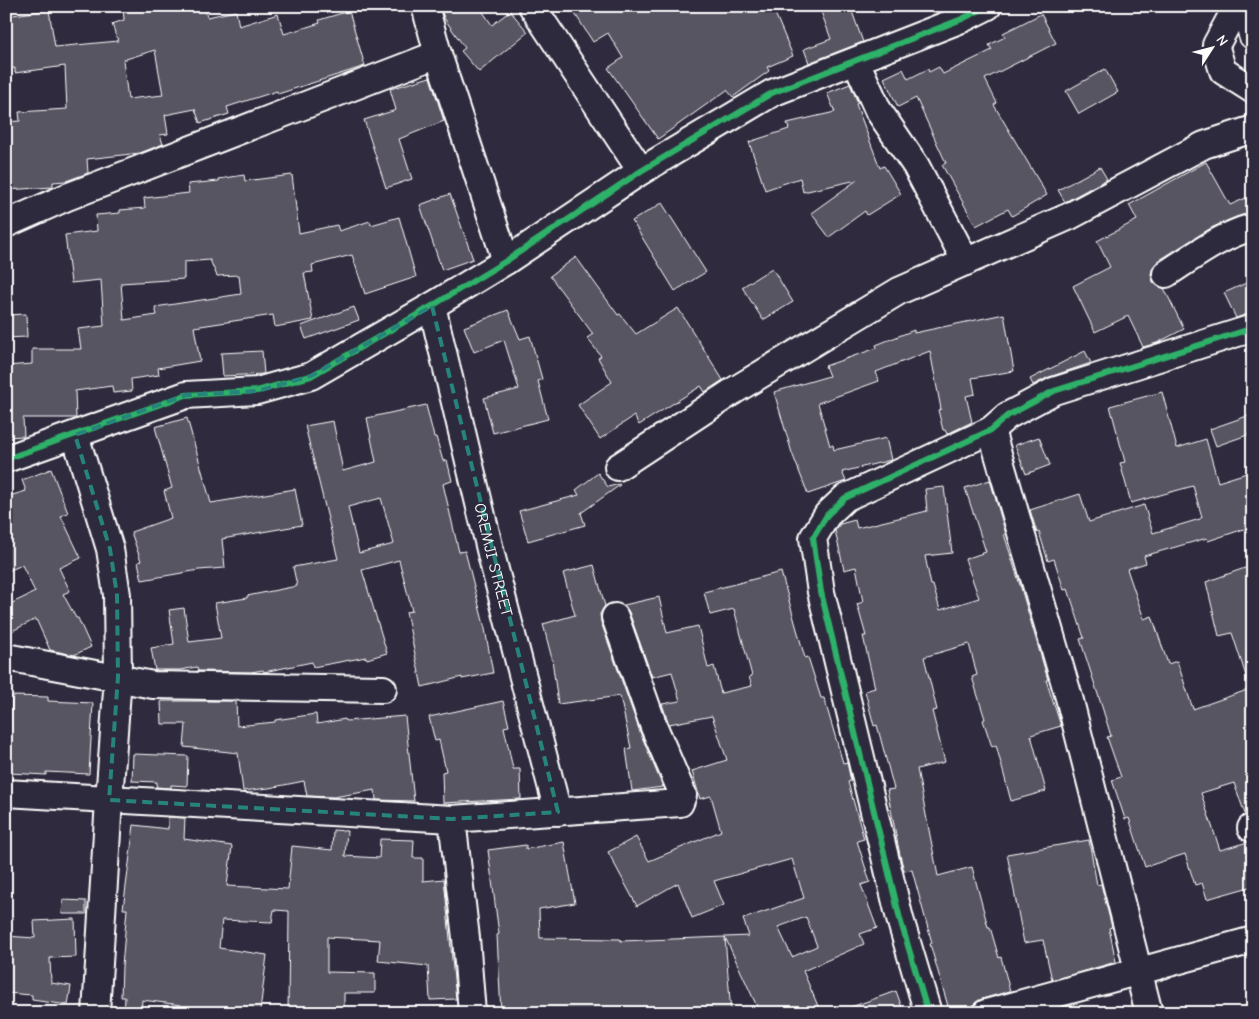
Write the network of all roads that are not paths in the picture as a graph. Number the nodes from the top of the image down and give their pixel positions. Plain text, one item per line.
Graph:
1 (425, 6) edge
2 (532, 6) edge
3 (988, 6) edge
4 (1237, 6) edge
5 (1246, 6) edge
6 (1253, 35) edge
7 (438, 54) junction
8 (856, 62) junction
9 (1253, 90) edge
10 (1253, 129) edge
11 (642, 171) junction
12 (6, 224) edge
13 (1253, 227) edge
14 (506, 261) junction
15 (966, 262) junction
16 (1166, 274) dead end
17 (432, 306) junction
18 (1253, 328) edge
19 (991, 430) junction
20 (75, 435) junction
21 (6, 459) edge
22 (618, 467) dead end
23 (616, 617) dead end
24 (6, 657) edge
25 (118, 677) junction
26 (383, 689) dead end
27 (6, 793) edge
28 (109, 800) junction
29 (558, 812) junction
30 (452, 819) junction
31 (1253, 940) edge
32 (1139, 972) junction
33 (96, 1013) edge
34 (472, 1013) edge
35 (928, 1013) edge
36 (986, 1013) edge
37 (1149, 1013) edge

1 - 7 street
2 - 11 street
3 - 8 street
4 - 9 street
5 - 6 main road
7 - 12 street
7 - 14 street
8 - 11 street
8 - 15 street
10 - 15 street
11 - 14 street
13 - 16 street
14 - 17 street
15 - 22 street
17 - 20 street
17 - 29 street, OREMJI STREET
18 - 19 street
19 - 32 street
19 - 35 street
20 - 21 street
20 - 25 street
23 - 29 street
24 - 25 street
25 - 26 street
25 - 28 street
27 - 28 street
28 - 30 street
28 - 33 street
29 - 30 street
30 - 34 street
31 - 32 street
32 - 36 street
32 - 37 street

